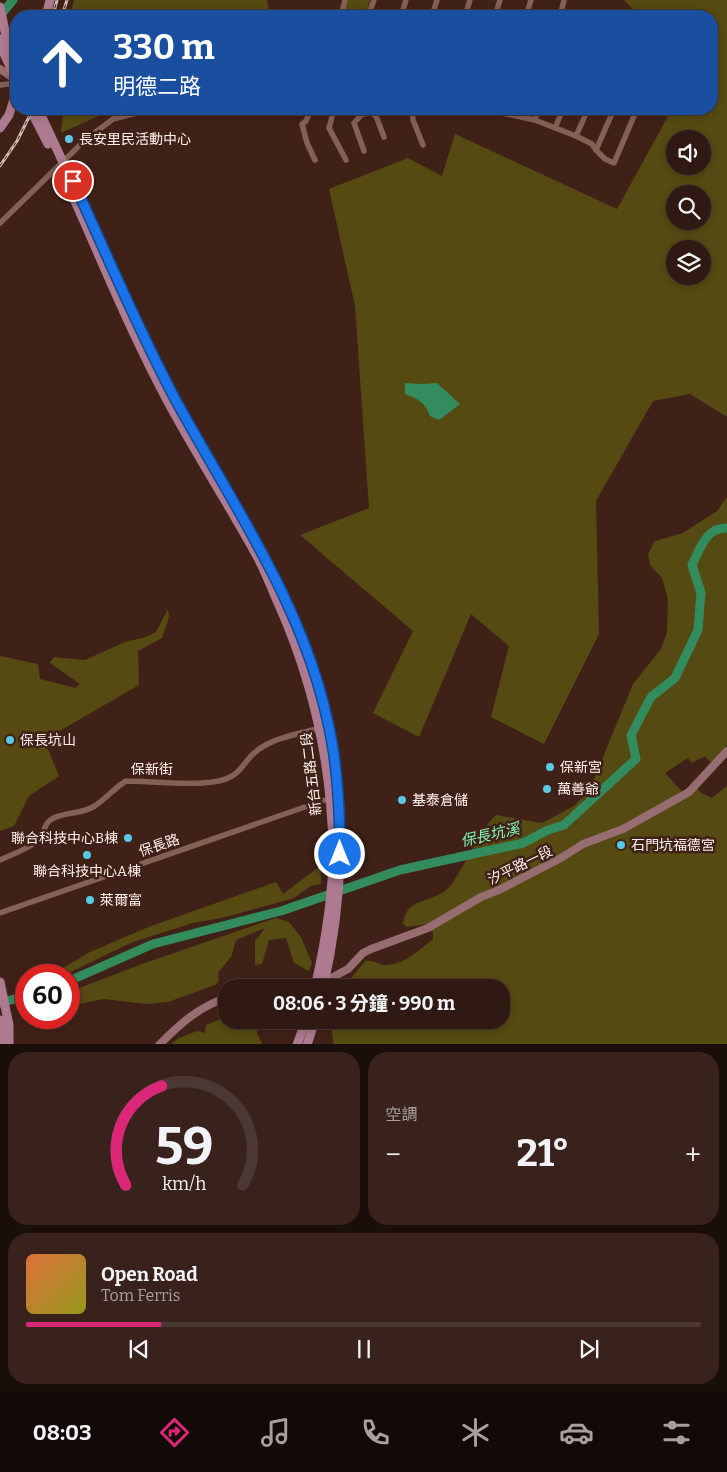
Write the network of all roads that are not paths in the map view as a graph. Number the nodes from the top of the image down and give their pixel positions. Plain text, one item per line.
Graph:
1 (0, 7) edge
2 (0, 39) edge
3 (10, 50) edge
4 (10, 67) edge
5 (10, 100) edge
6 (10, 111) edge
7 (33, 115) edge
8 (41, 115) edge
9 (129, 115) edge
10 (308, 115) edge
11 (332, 115) edge
12 (361, 115) edge
13 (374, 115) edge
14 (412, 115) edge
15 (524, 115) edge
16 (536, 115) edge
17 (560, 115) edge
18 (585, 115) edge
19 (611, 115) edge
20 (634, 115) edge
21 (0, 117) edge
22 (535, 120) junction
23 (0, 128) edge
24 (555, 128) junction
25 (576, 136) junction
26 (384, 137) dead end
27 (423, 145) dead end
28 (596, 150) junction
29 (364, 151) dead end
30 (315, 160) dead end
31 (346, 160) dead end
32 (70, 183) junction
33 (0, 223) edge
34 (290, 618) junction
35 (316, 729) dead end
36 (727, 751) edge
37 (325, 800) dead end
38 (0, 860) edge
39 (0, 913) edge
40 (316, 979) edge
41 (326, 979) edge
42 (331, 979) edge
43 (0, 982) edge
44 (218, 1001) edge
45 (3, 1025) edge
46 (303, 1029) edge
47 (312, 1029) edge
48 (3, 1044) edge
49 (9, 1044) edge
50 (159, 1044) edge
51 (298, 1044) edge
52 (307, 1044) edge

1 - 3 main road
2 - 4 main road
5 - 21 main road
6 - 23 main road
7 - 32 main road
8 - 32 main road
9 - 33 street
10 - 30 street
11 - 31 street
12 - 29 street
13 - 26 street
14 - 27 street
15 - 22 street
16 - 22 street
17 - 24 street
18 - 25 street
19 - 28 street
20 - 28 street
22 - 24 street
24 - 25 street
25 - 28 street
32 - 34 main road
34 - 40 main road, 新台五路二段
34 - 41 main road, 新台五路二段
35 - 38 street, 保新街
36 - 42 street, 汐平路一段
37 - 39 street, 保長路
43 - 45 main road
44 - 50 street
45 - 48 main road
45 - 49 main road
46 - 51 main road
47 - 52 main road

